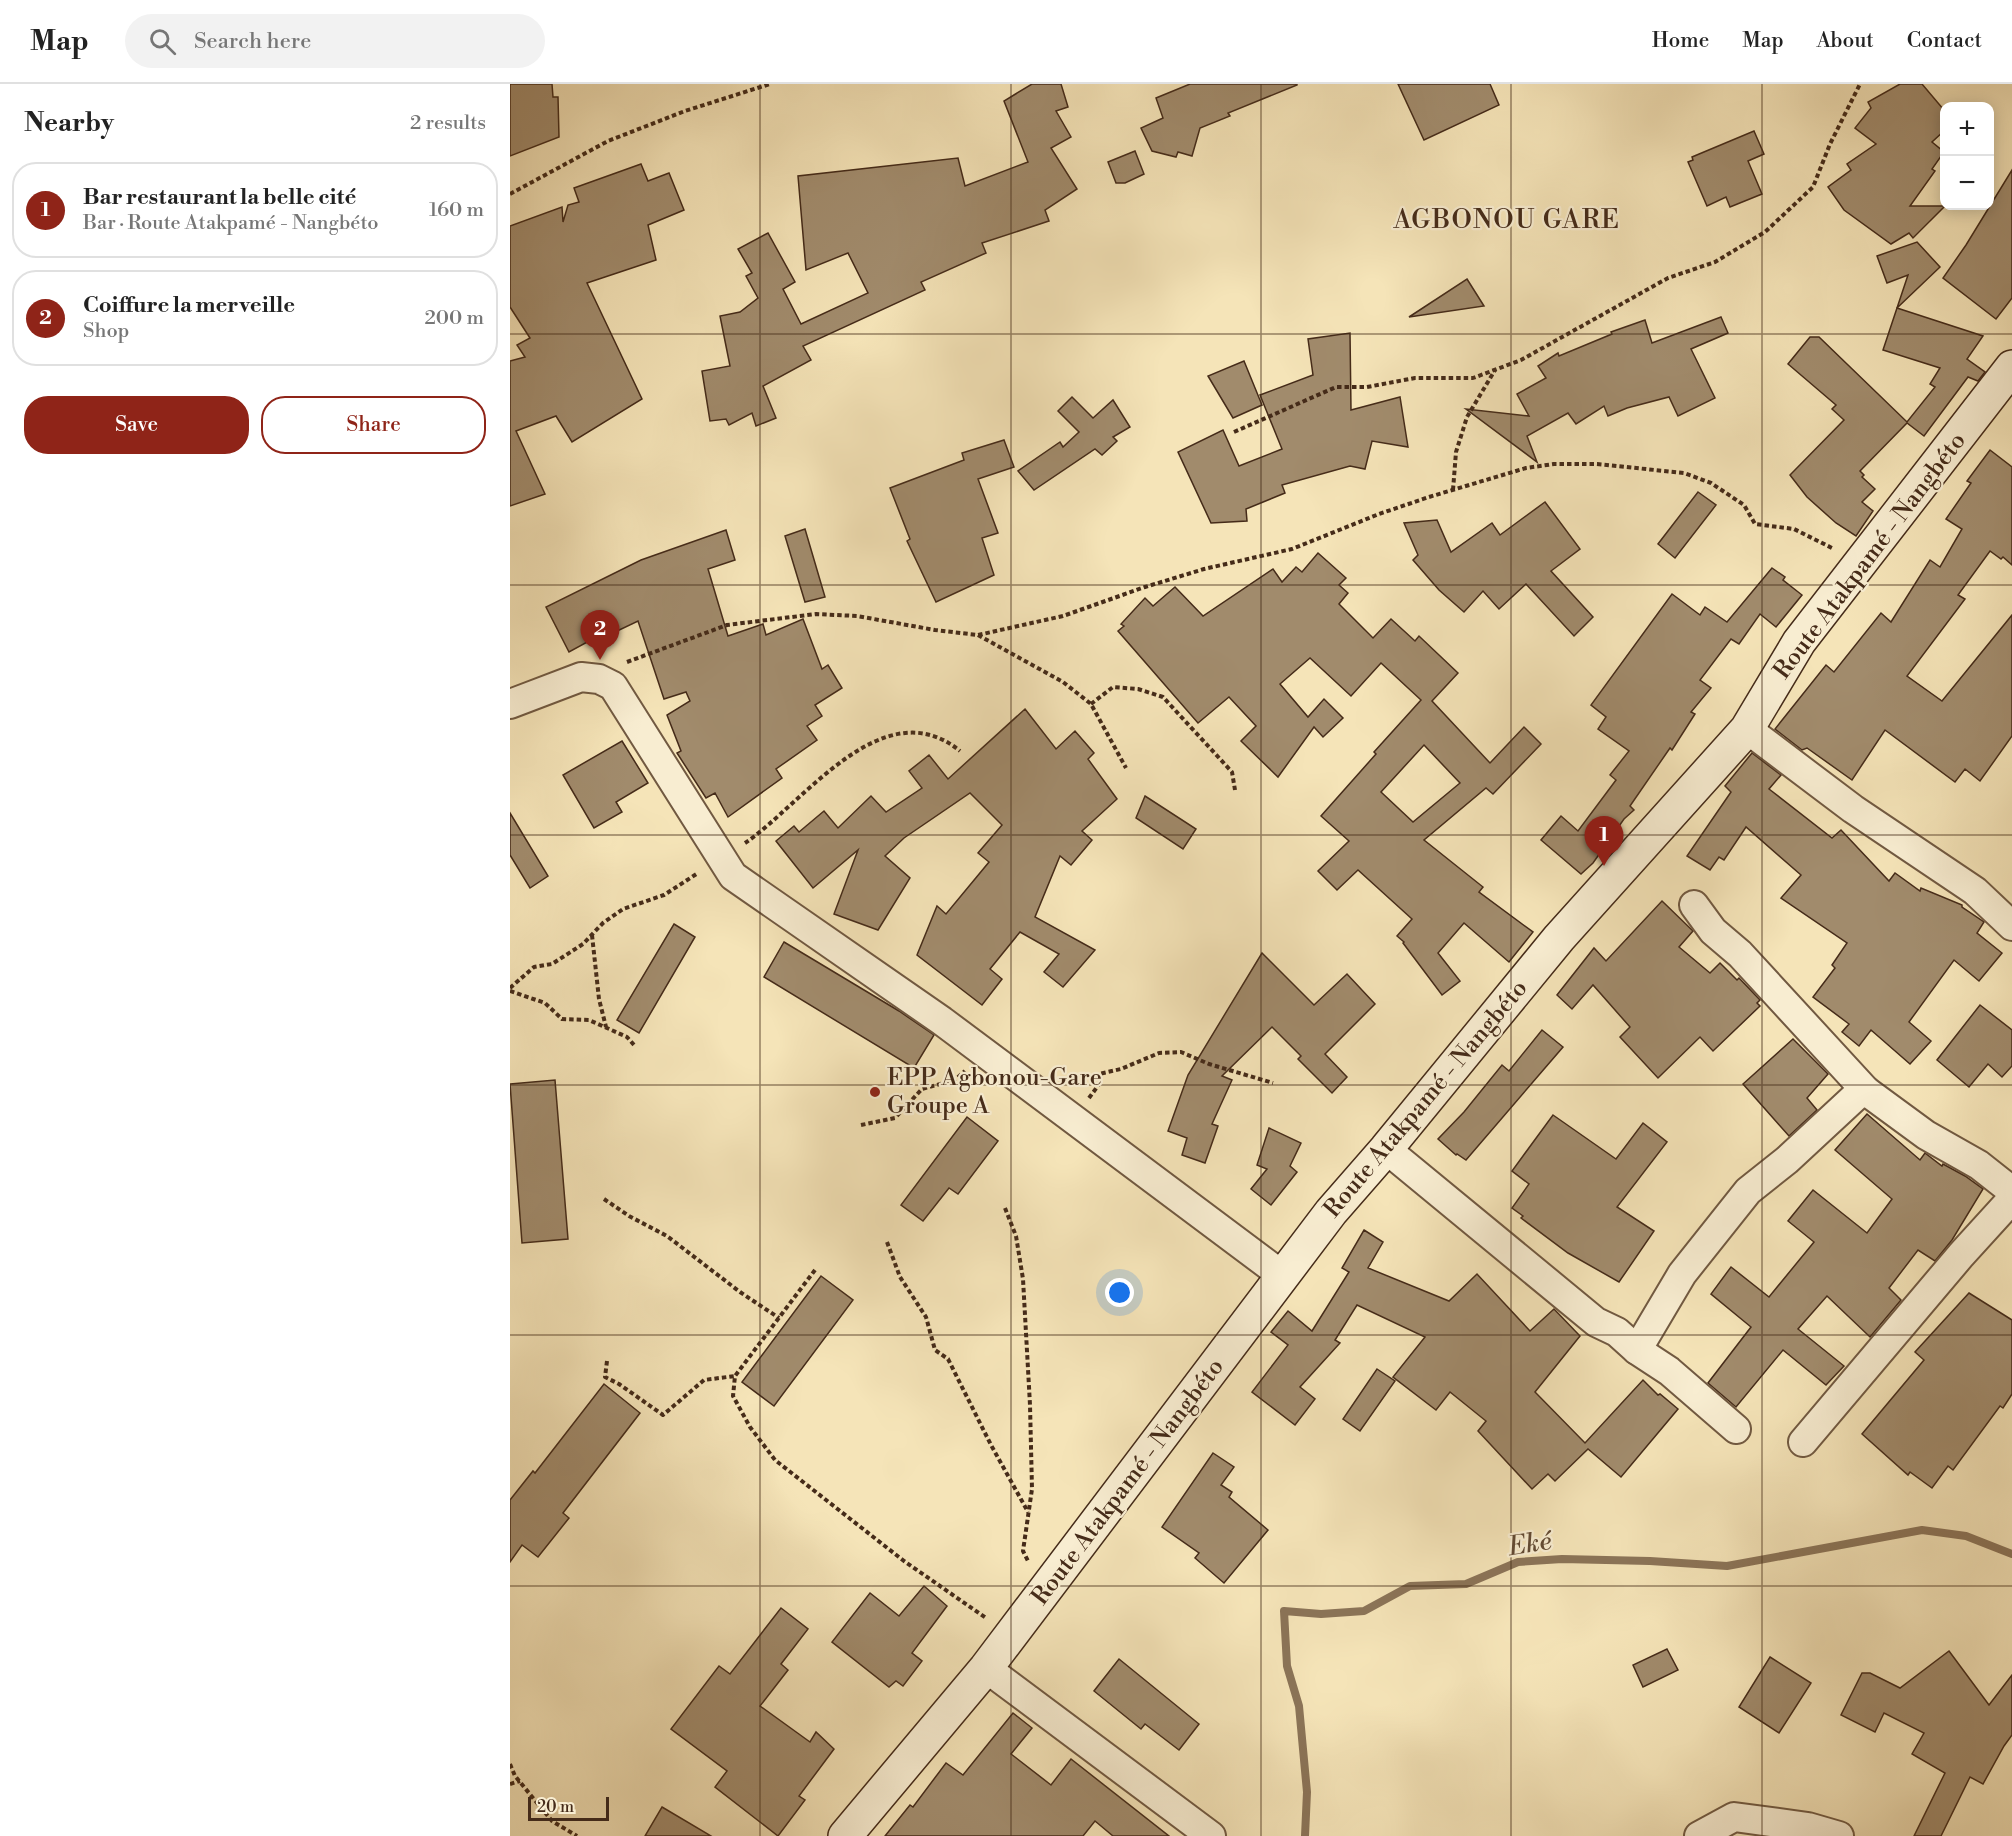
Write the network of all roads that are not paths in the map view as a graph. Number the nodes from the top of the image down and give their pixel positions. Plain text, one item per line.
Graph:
1 (2012, 367) edge
2 (510, 704) edge
3 (1747, 729) junction
4 (1694, 905) dead end
5 (2012, 926) edge
6 (1866, 1091) junction
7 (1386, 1149) junction
8 (2012, 1191) edge
9 (2012, 1199) edge
10 (1283, 1276) junction
11 (1637, 1350) junction
12 (1736, 1429) dead end
13 (1803, 1442) dead end
14 (986, 1668) junction
15 (845, 1836) edge
16 (1211, 1836) edge
17 (1700, 1836) edge
18 (1839, 1836) edge

1 - 3 main road, Route Atakpamé - Nangbéto
2 - 10 street
3 - 5 street
3 - 7 main road, Route Atakpamé - Nangbéto
4 - 6 street
6 - 8 street
6 - 11 street
7 - 10 main road, Route Atakpamé - Nangbéto
7 - 11 street
9 - 13 street
10 - 14 main road, Route Atakpamé - Nangbéto
11 - 12 street
14 - 15 main road, Route Atakpamé - Nangbéto
14 - 16 street
17 - 18 street

